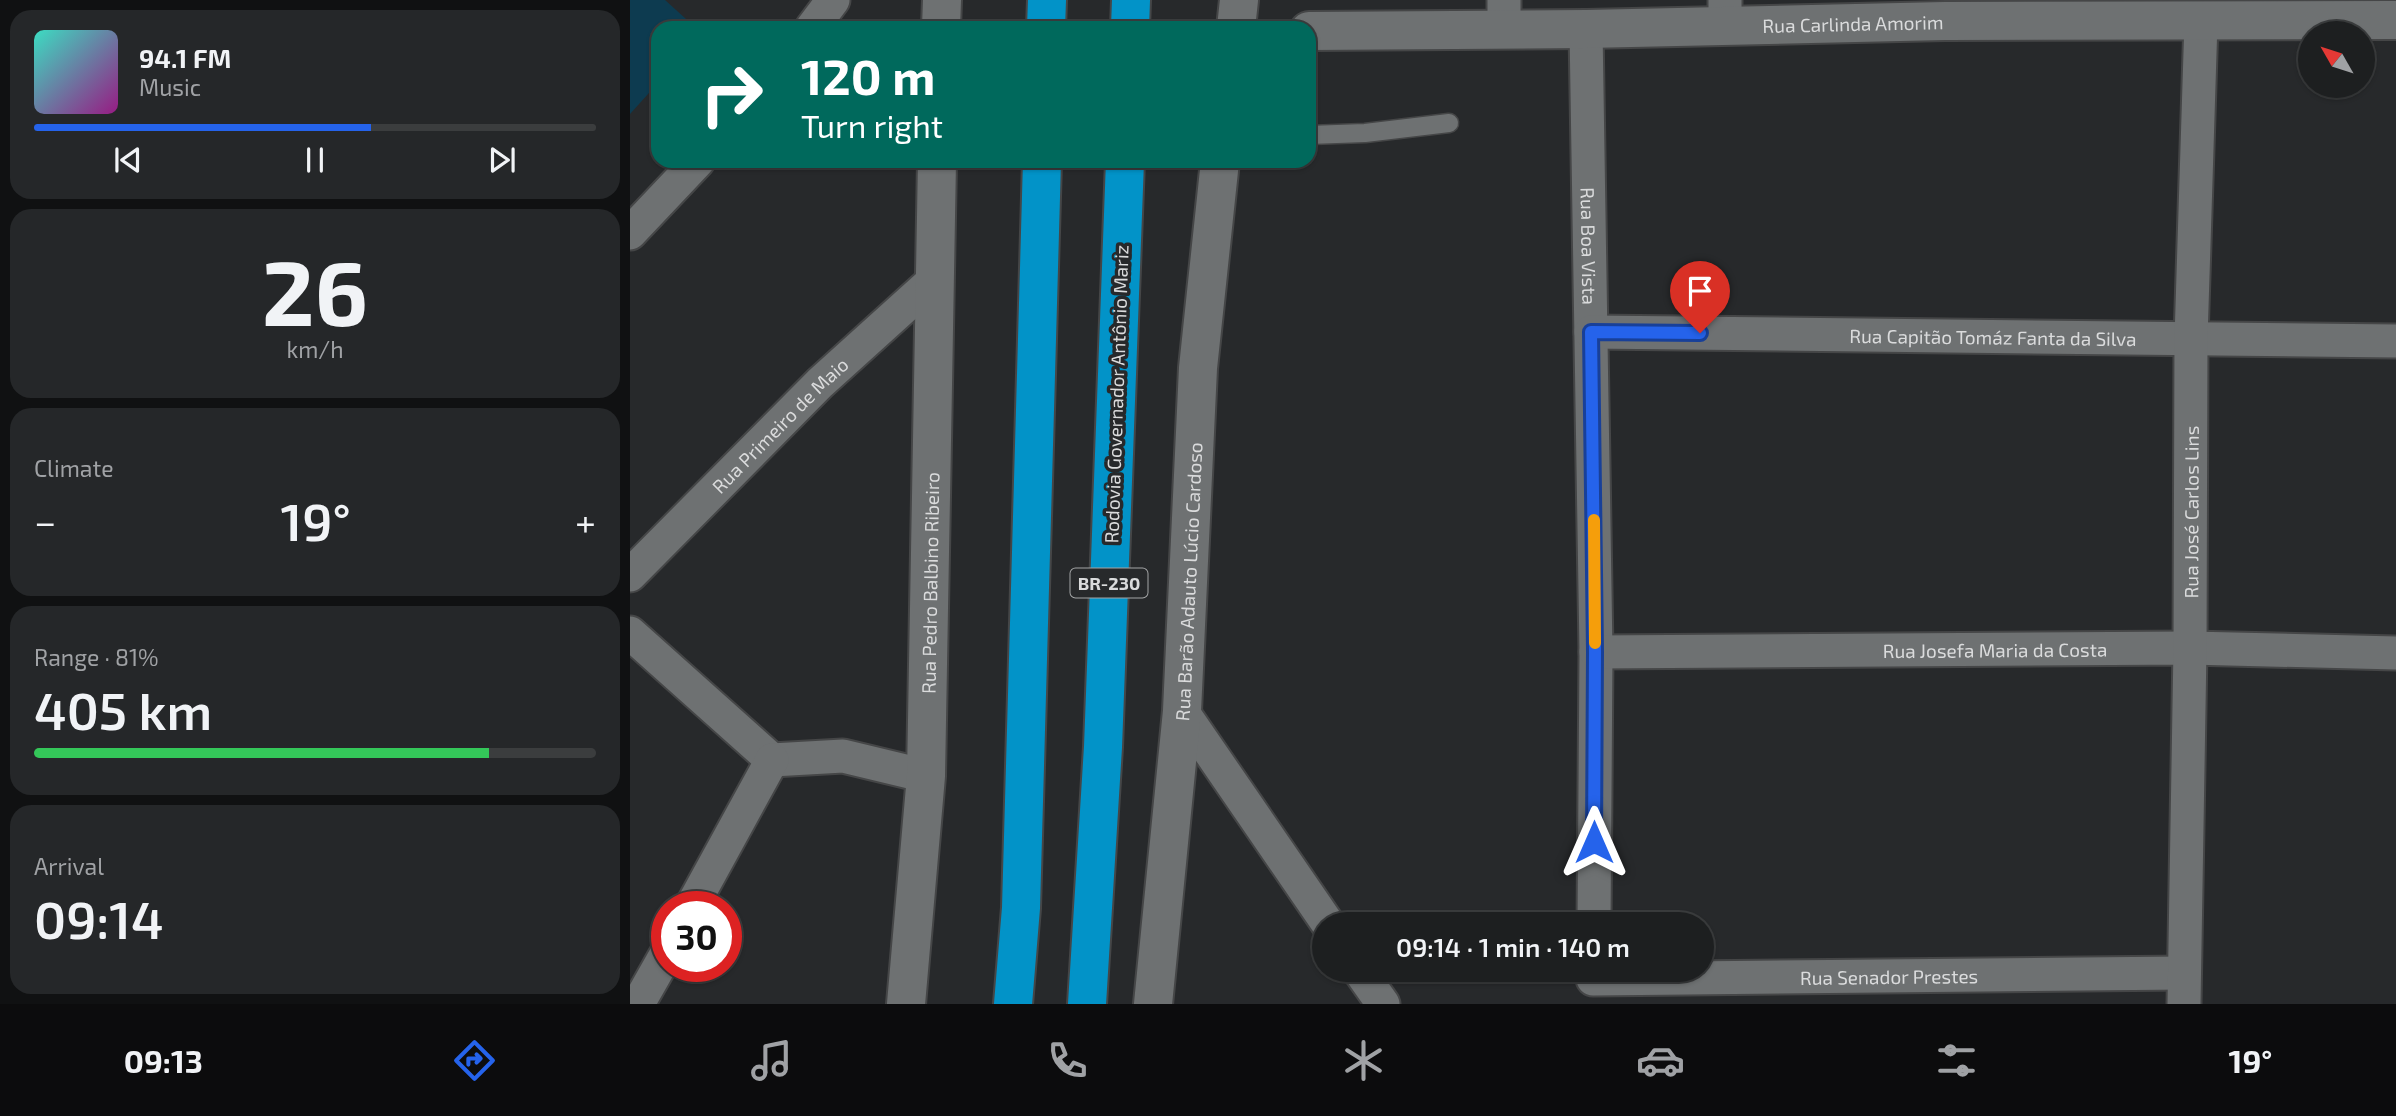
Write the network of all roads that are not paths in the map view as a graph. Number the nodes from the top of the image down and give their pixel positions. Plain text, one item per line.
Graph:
1 (833, 0) edge
2 (942, 0) edge
3 (1047, 0) edge
4 (1131, 0) edge
5 (1238, 0) edge
6 (1945, 10) edge
7 (2162, 10) edge
8 (1725, 12) edge
9 (2390, 13) edge
10 (1504, 15) edge
11 (817, 21) edge
12 (941, 21) edge
13 (1046, 21) edge
14 (1130, 21) edge
15 (1236, 21) edge
16 (2201, 21) junction
17 (1587, 29) junction
18 (1316, 31) edge
19 (1449, 123) dead end
20 (1316, 135) edge
21 (691, 168) edge
22 (937, 168) edge
23 (1042, 168) edge
24 (1125, 168) edge
25 (1219, 168) edge
26 (630, 233) edge
27 (934, 280) junction
28 (1591, 332) junction
29 (2191, 339) junction
30 (2396, 341) edge
31 (630, 575) edge
32 (630, 633) edge
33 (2190, 648) junction
34 (1595, 652) junction
35 (2396, 653) edge
36 (1182, 711) junction
37 (772, 760) junction
38 (926, 776) junction
39 (700, 891) edge
40 (1320, 912) edge
41 (1594, 912) edge
42 (651, 981) edge
43 (1367, 982) edge
44 (1593, 984) edge
45 (2184, 988) edge
46 (638, 1004) edge
47 (905, 1004) edge
48 (1013, 1004) edge
49 (1087, 1004) edge
50 (1153, 1004) edge
51 (1383, 1004) edge

1 - 11 street
2 - 12 street
3 - 13 highway
4 - 14 highway
5 - 15 street
6 - 7 street, Rua Carlinda Amorim
6 - 8 street, Rua Carlinda Amorim
7 - 16 street, Rua Carlinda Amorim
8 - 17 street, Rua Carlinda Amorim
9 - 16 street, Rua Carlinda Amorim
10 - 17 street, Rua Carlinda Amorim
10 - 18 street, Rua Carlinda Amorim
16 - 29 street, Rua José Carlos Lins
17 - 28 street, Rua Boa Vista
19 - 20 lane
21 - 26 street
22 - 27 street, Rua Pedro Balbino Ribeiro
23 - 48 highway
24 - 49 highway, Rodovia Governador Antônio Mariz / BR-230
25 - 36 street, Rua Barão Adauto Lúcio Cardoso
27 - 31 street, Rua Primeiro de Maio
27 - 38 street, Rua Pedro Balbino Ribeiro
28 - 29 street, Rua Capitão Tomáz Fanta da Silva
28 - 34 street, Rua Boa Vista
29 - 30 street, Rua Capitão Tomáz Fanta da Silva
29 - 33 street, Rua José Carlos Lins
32 - 37 street
33 - 34 street, Rua Josefa Maria da Costa
33 - 35 street, Rua Josefa Maria da Costa
33 - 45 street, Rua José Carlos Lins
34 - 41 street, Rua Boa Vista
36 - 40 street
36 - 50 street, Rua Barão Adauto Lúcio Cardoso
37 - 38 street
37 - 39 street
38 - 47 street, Rua Pedro Balbino Ribeiro
42 - 46 street
43 - 51 street
44 - 45 street, Rua Senador Prestes

